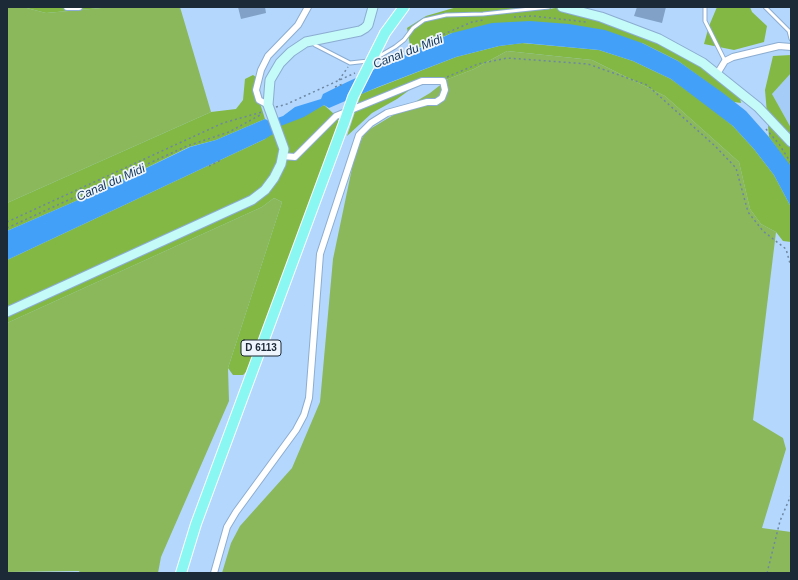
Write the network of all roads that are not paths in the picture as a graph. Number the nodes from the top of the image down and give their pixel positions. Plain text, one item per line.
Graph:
1 (68, 7) edge
2 (79, 7) edge
3 (308, 7) edge
4 (373, 7) edge
5 (404, 7) edge
6 (549, 7) edge
7 (562, 7) edge
8 (705, 7) edge
9 (765, 7) edge
10 (399, 12) edge
11 (791, 39) edge
12 (313, 40) junction
13 (791, 47) edge
14 (726, 61) junction
15 (717, 74) junction
16 (269, 109) junction
17 (791, 142) edge
18 (282, 156) junction
19 (7, 312) edge
20 (181, 573) edge
21 (214, 573) edge

1 - 2 street
3 - 16 street
4 - 12 street
5 - 10 main road, D 6113
6 - 12 lane
7 - 15 street
8 - 14 lane
9 - 11 lane
10 - 20 main road, D 6113, bridge
12 - 16 street
13 - 14 street
14 - 15 street
15 - 17 street
16 - 18 street
18 - 19 street
18 - 21 street

